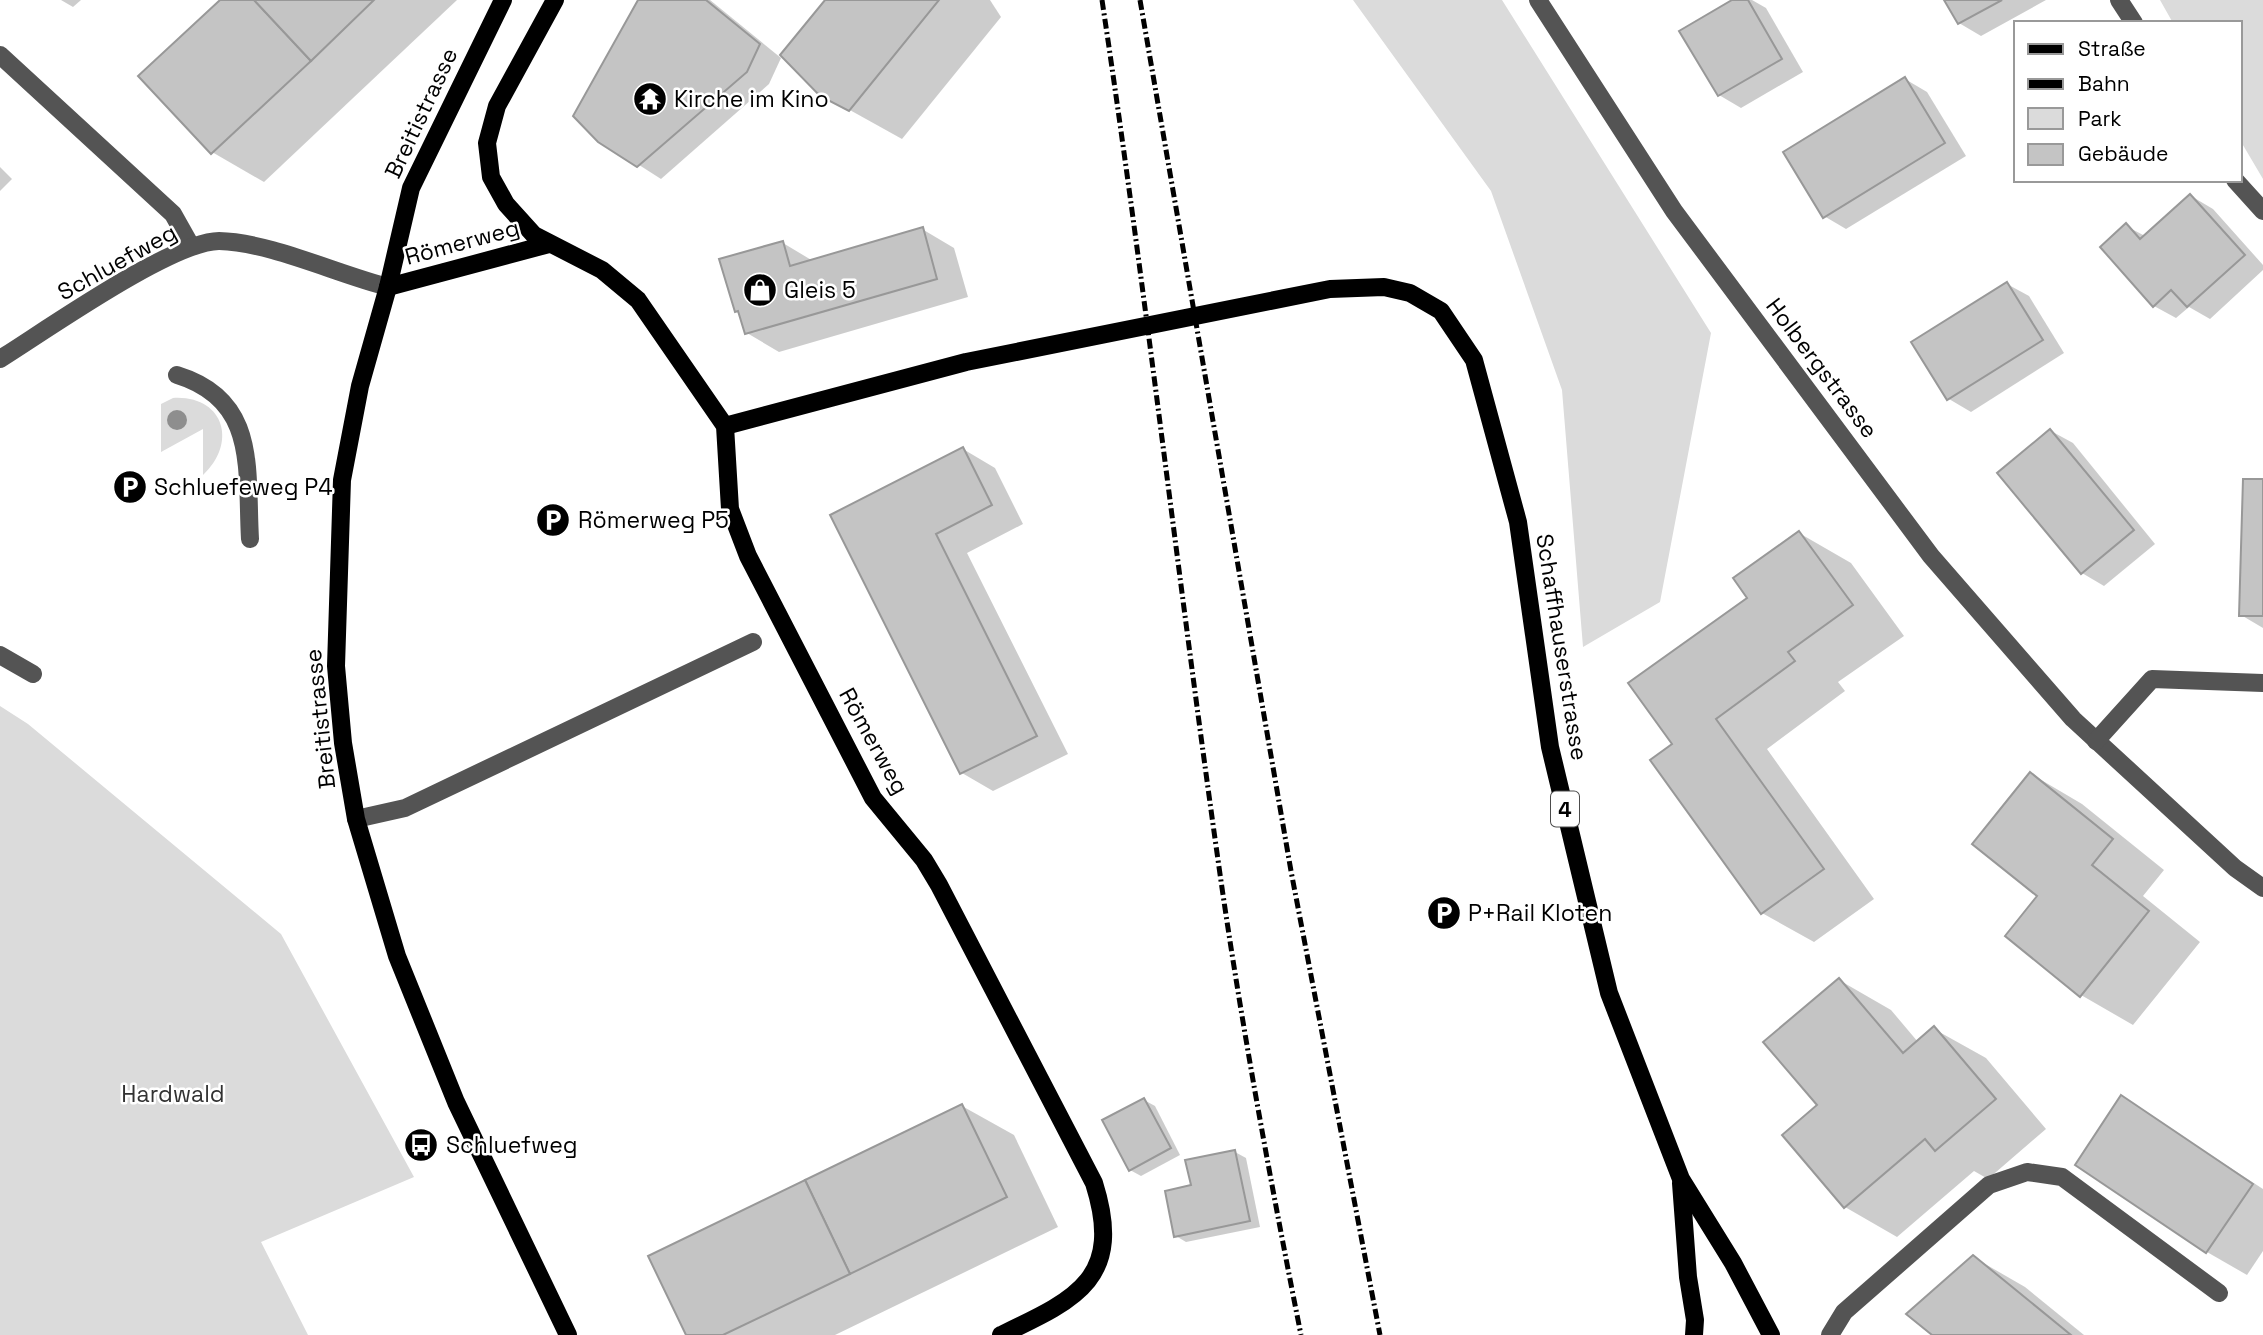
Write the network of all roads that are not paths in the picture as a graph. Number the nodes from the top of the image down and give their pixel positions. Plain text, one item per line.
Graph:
1 (503, 0) edge
2 (555, 0) edge
3 (1538, 0) edge
4 (2119, 0) edge
5 (2133, 21) edge
6 (0, 55) edge
7 (2237, 182) edge
8 (2263, 211) edge
9 (549, 244) junction
10 (191, 246) junction
11 (388, 287) junction
12 (0, 359) edge
13 (177, 375) dead end
14 (725, 426) junction
15 (250, 539) dead end
16 (753, 642) dead end
17 (0, 654) edge
18 (33, 674) dead end
19 (2263, 683) edge
20 (2096, 741) junction
21 (356, 820) junction
22 (2263, 888) edge
23 (1681, 1179) junction
24 (2218, 1293) dead end
25 (568, 1335) edge
26 (1001, 1335) edge
27 (1694, 1335) edge
28 (1771, 1335) edge
29 (1830, 1335) edge

1 - 11 main road, Breitistrasse
2 - 9 main road, Römerweg
3 - 20 street, Holbergstrasse
4 - 5 street
6 - 10 street
7 - 8 street
9 - 11 main road, Römerweg
9 - 14 main road, Römerweg
10 - 11 street, Schluefweg
10 - 12 street, Schluefweg
11 - 21 main road, Breitistrasse
13 - 15 street
14 - 23 main road, Schaffhauserstrasse / 4
14 - 26 main road, Römerweg
16 - 21 street
17 - 18 street
19 - 20 street
20 - 22 street, Holbergstrasse
21 - 25 main road, Breitistrasse
23 - 27 main road, Schaffhauserstrasse / 4
23 - 28 main road, Schaffhauserstrasse / 4
24 - 29 street

